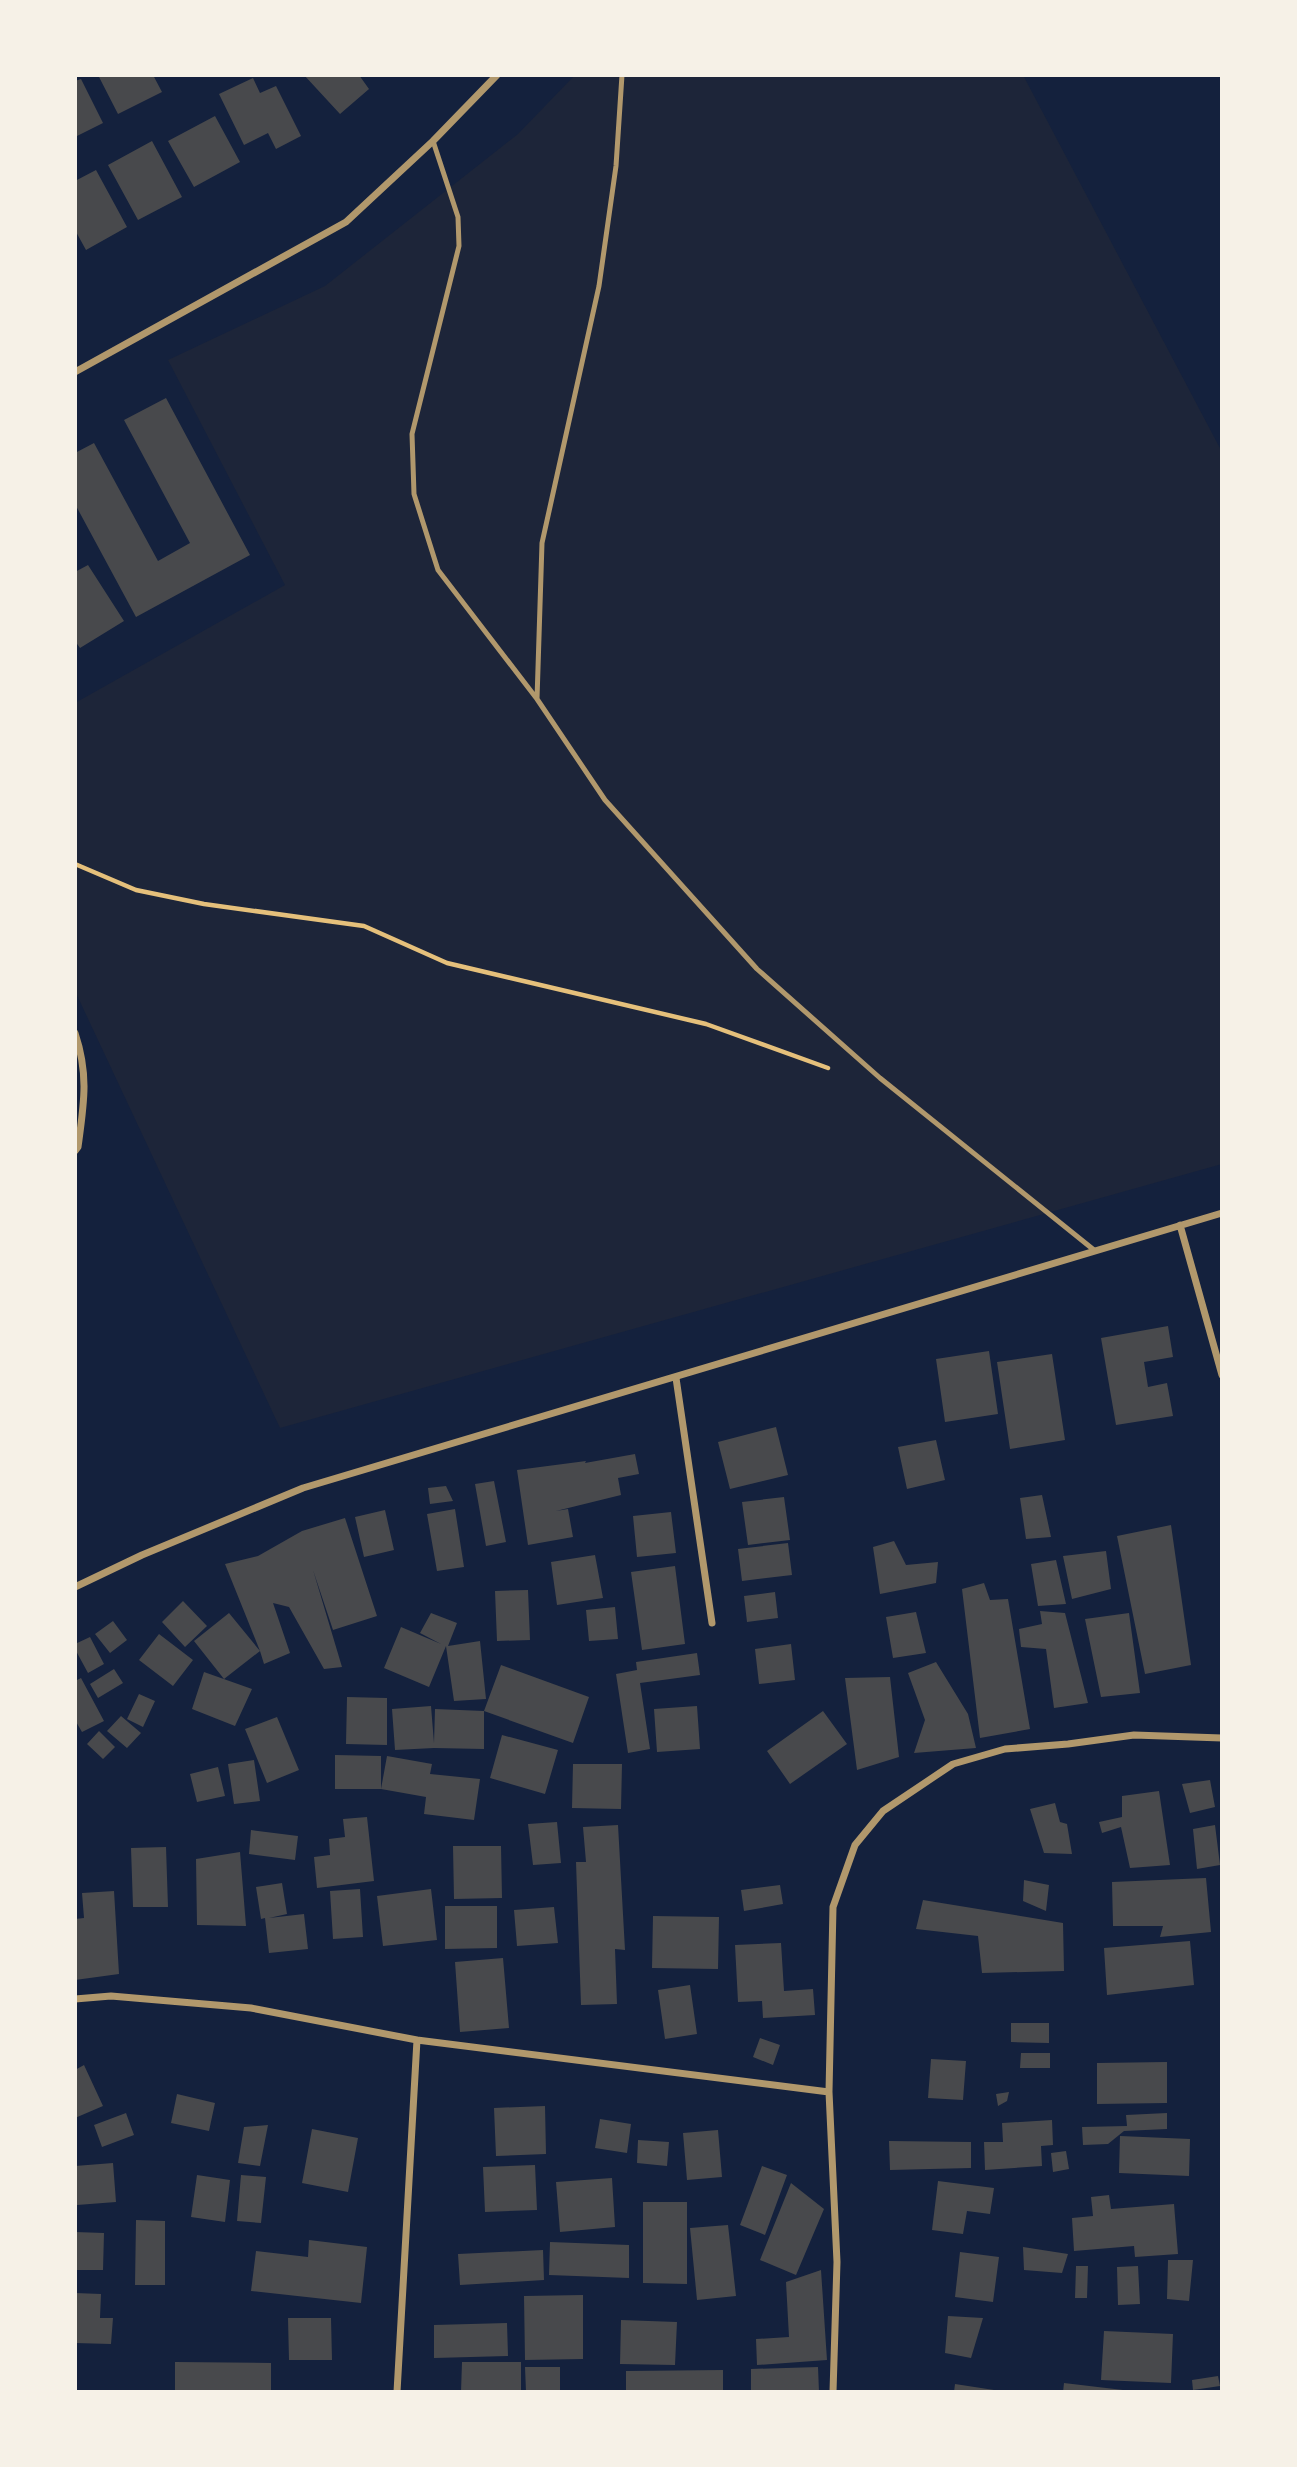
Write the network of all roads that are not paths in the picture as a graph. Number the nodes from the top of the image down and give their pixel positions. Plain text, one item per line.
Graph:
1 (497, 75) edge
2 (622, 75) edge
3 (433, 141) junction
4 (75, 372) edge
5 (537, 699) junction
6 (75, 1033) edge
7 (75, 1151) edge
8 (1222, 1213) edge
9 (1181, 1225) junction
10 (1094, 1250) junction
11 (1222, 1375) edge
12 (676, 1378) junction
13 (75, 1587) edge
14 (712, 1623) dead end
15 (1222, 1738) edge
16 (75, 1999) edge
17 (417, 2040) junction
18 (829, 2092) junction
19 (397, 2392) edge
20 (833, 2392) edge

1 - 3 street
2 - 5 lane
3 - 4 street
3 - 5 lane
5 - 10 lane
6 - 7 street
8 - 9 street
9 - 10 street
9 - 11 street
10 - 12 street
12 - 13 street
12 - 14 street
15 - 18 street
16 - 17 street
17 - 18 street
17 - 19 street
18 - 20 street

